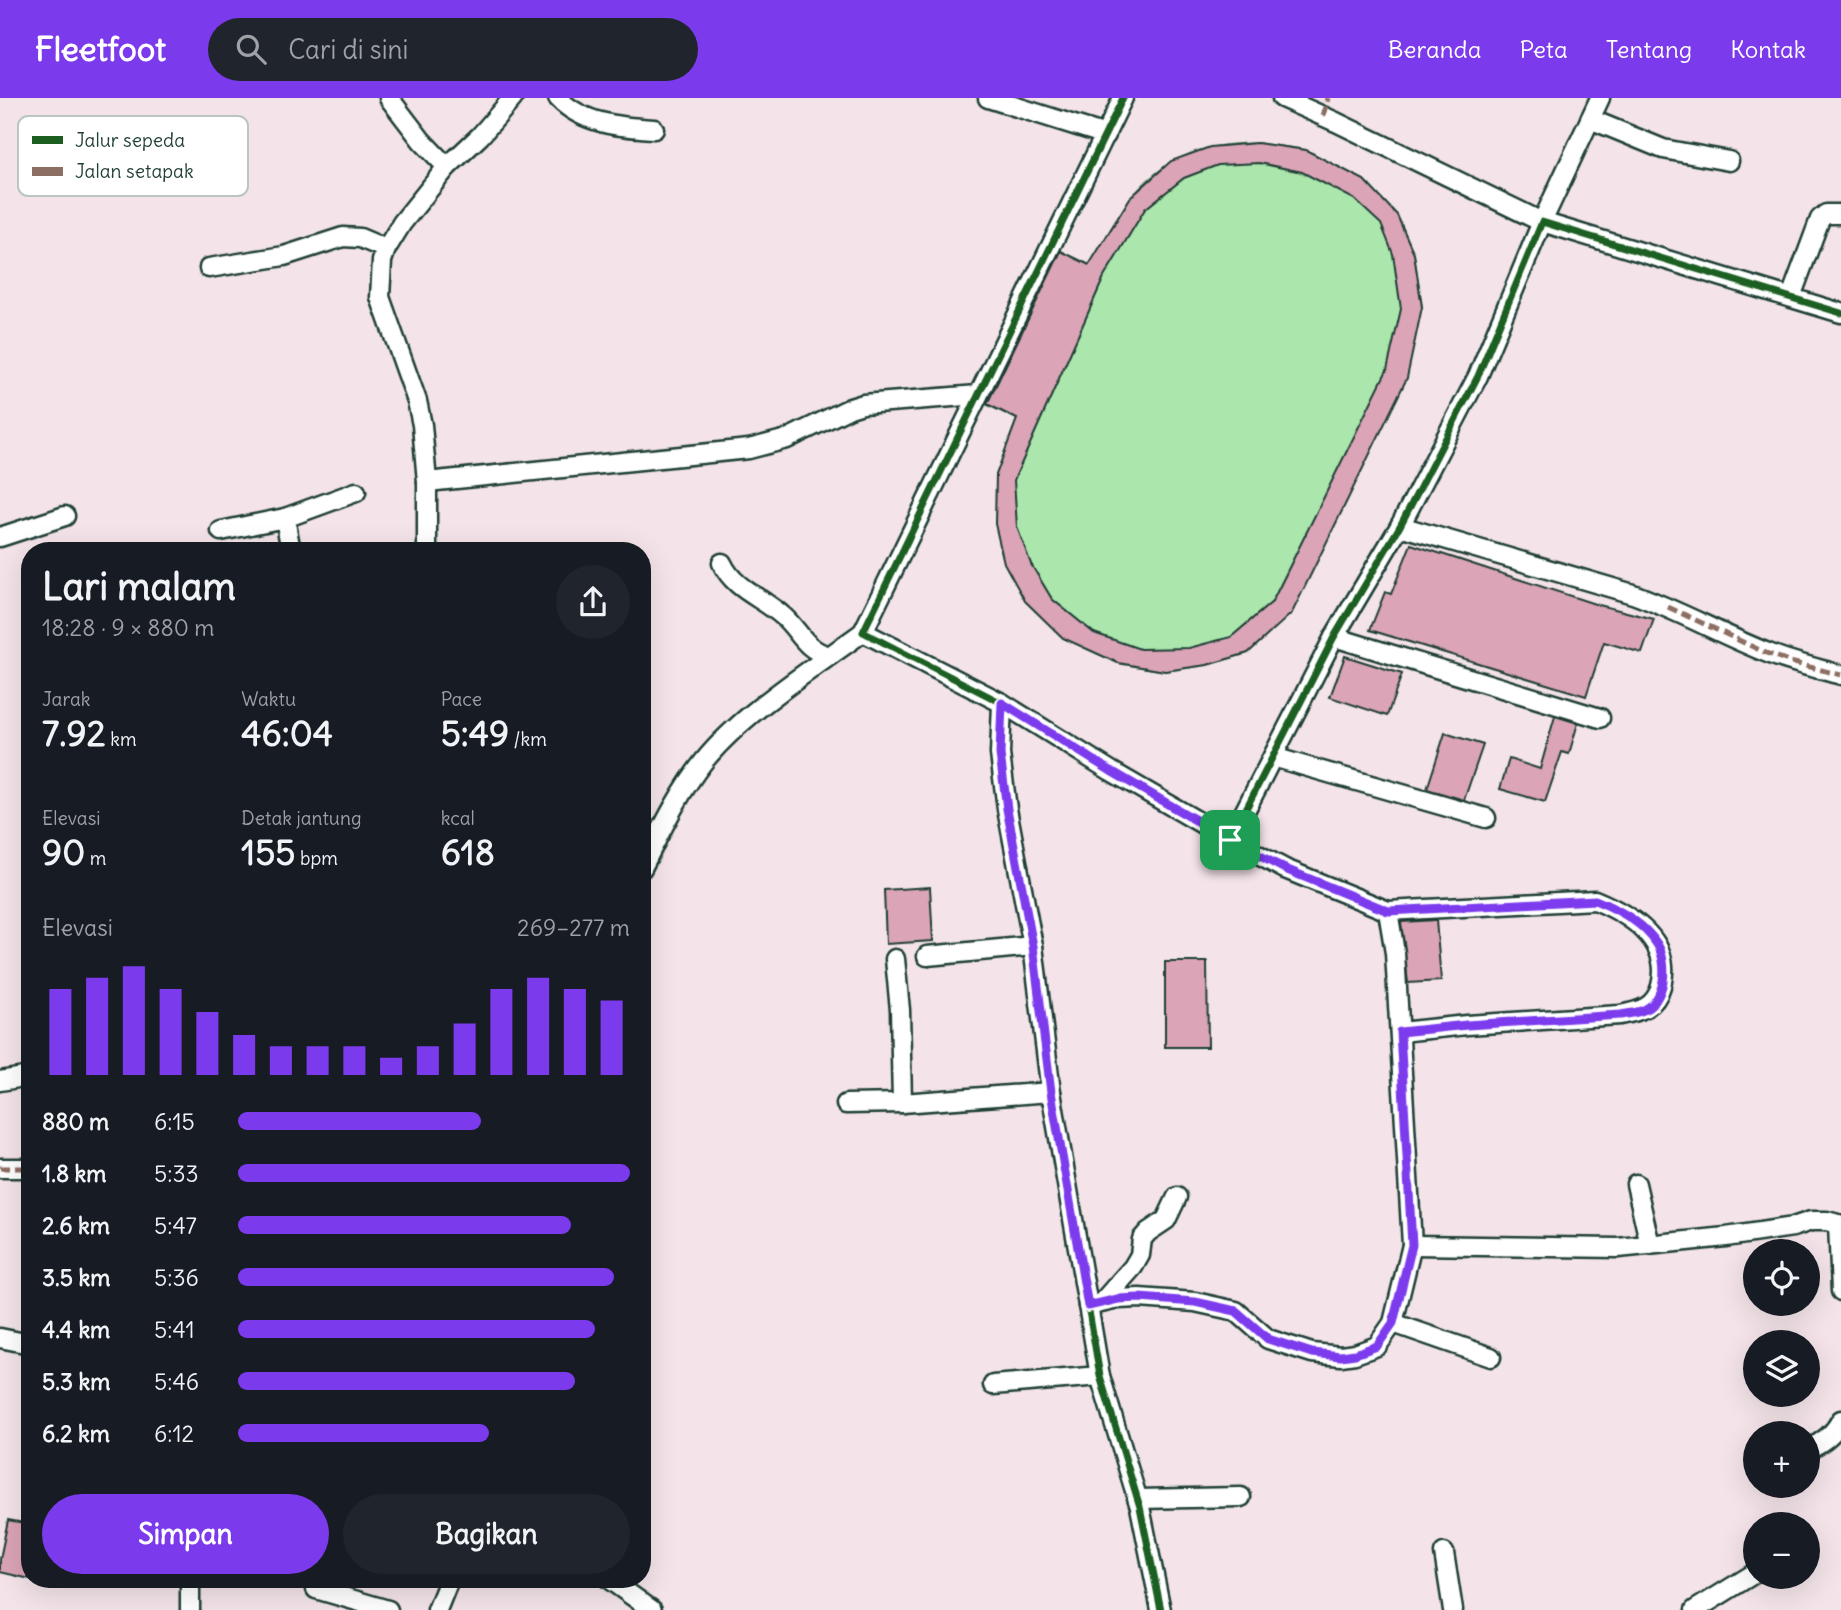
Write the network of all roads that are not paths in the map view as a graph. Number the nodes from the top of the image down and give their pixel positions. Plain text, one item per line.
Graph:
1 (389, 98) edge
2 (513, 98) edge
3 (558, 98) edge
4 (988, 98) edge
5 (1123, 98) edge
6 (1282, 98) edge
7 (1328, 98) edge
8 (1600, 98) edge
9 (1323, 116) junction
10 (1590, 119) junction
11 (654, 129) dead end
12 (1106, 135) junction
13 (1729, 161) dead end
14 (447, 167) junction
15 (1841, 214) edge
16 (1542, 222) junction
17 (386, 249) junction
18 (209, 268) dead end
19 (1791, 297) junction
20 (1841, 313) edge
21 (978, 395) junction
22 (427, 482) junction
23 (356, 492) dead end
24 (65, 516) dead end
25 (285, 518) junction
26 (1401, 526) junction
27 (221, 531) dead end
28 (0, 537) edge
29 (289, 542) edge
30 (427, 542) edge
31 (722, 563) dead end
32 (863, 632) junction
33 (1334, 637) junction
34 (828, 656) junction
35 (1841, 675) edge
36 (1002, 703) junction
37 (1600, 718) dead end
38 (1273, 757) junction
39 (1486, 818) dead end
40 (1230, 840) junction
41 (651, 850) edge
42 (1388, 911) junction
43 (1033, 946) junction
44 (927, 956) dead end
45 (895, 959) dead end
46 (1400, 1032) junction
47 (21, 1078) edge
48 (0, 1081) edge
49 (1051, 1092) junction
50 (902, 1103) junction
51 (846, 1104) dead end
52 (0, 1168) edge
53 (21, 1168) edge
54 (1636, 1184) dead end
55 (1177, 1197) dead end
56 (1839, 1225) edge
57 (1412, 1245) junction
58 (1650, 1245) junction
59 (1841, 1291) edge
60 (1095, 1304) junction
61 (1393, 1323) junction
62 (0, 1338) edge
63 (21, 1342) edge
64 (1491, 1357) dead end
65 (1100, 1376) junction
66 (993, 1385) dead end
67 (1841, 1420) edge
68 (1820, 1442) edge
69 (1241, 1497) dead end
70 (1138, 1499) junction
71 (1444, 1553) dead end
72 (1743, 1580) edge
73 (190, 1588) dead end
74 (446, 1588) edge
75 (621, 1588) edge
76 (316, 1589) dead end
77 (190, 1610) edge
78 (388, 1610) edge
79 (437, 1610) edge
80 (652, 1610) edge
81 (1161, 1610) edge
82 (1453, 1610) edge
83 (1695, 1610) edge

1 - 14 street
2 - 14 street
3 - 11 street
4 - 12 street
5 - 12 street
6 - 9 street
7 - 9 street
8 - 10 street
9 - 16 street
10 - 13 street
10 - 16 street
12 - 21 street
14 - 17 street
15 - 19 street
16 - 19 street
16 - 26 street
17 - 18 street
17 - 22 street
19 - 20 street
21 - 22 street
21 - 32 street
22 - 30 street
23 - 25 street
24 - 28 street
25 - 27 street
25 - 29 street
26 - 33 street
26 - 35 street
31 - 34 street
32 - 34 street
32 - 36 street
33 - 37 street
33 - 38 street
34 - 41 street
36 - 40 street
36 - 43 street
38 - 39 street
38 - 40 street
40 - 42 street
42 - 46 street
42 - 46 street
43 - 44 street
43 - 49 street
45 - 50 street
46 - 57 street
47 - 48 street
49 - 50 street
49 - 60 street
50 - 51 street
52 - 53 street
54 - 58 street
55 - 60 street
56 - 58 street
56 - 59 street
57 - 58 street
57 - 61 street
60 - 61 street
60 - 65 street
61 - 64 street
62 - 63 street
65 - 66 street
65 - 70 street
67 - 68 street
69 - 70 street
70 - 81 street
71 - 82 street
72 - 83 street
73 - 77 street
74 - 79 street
75 - 80 street
76 - 78 street

